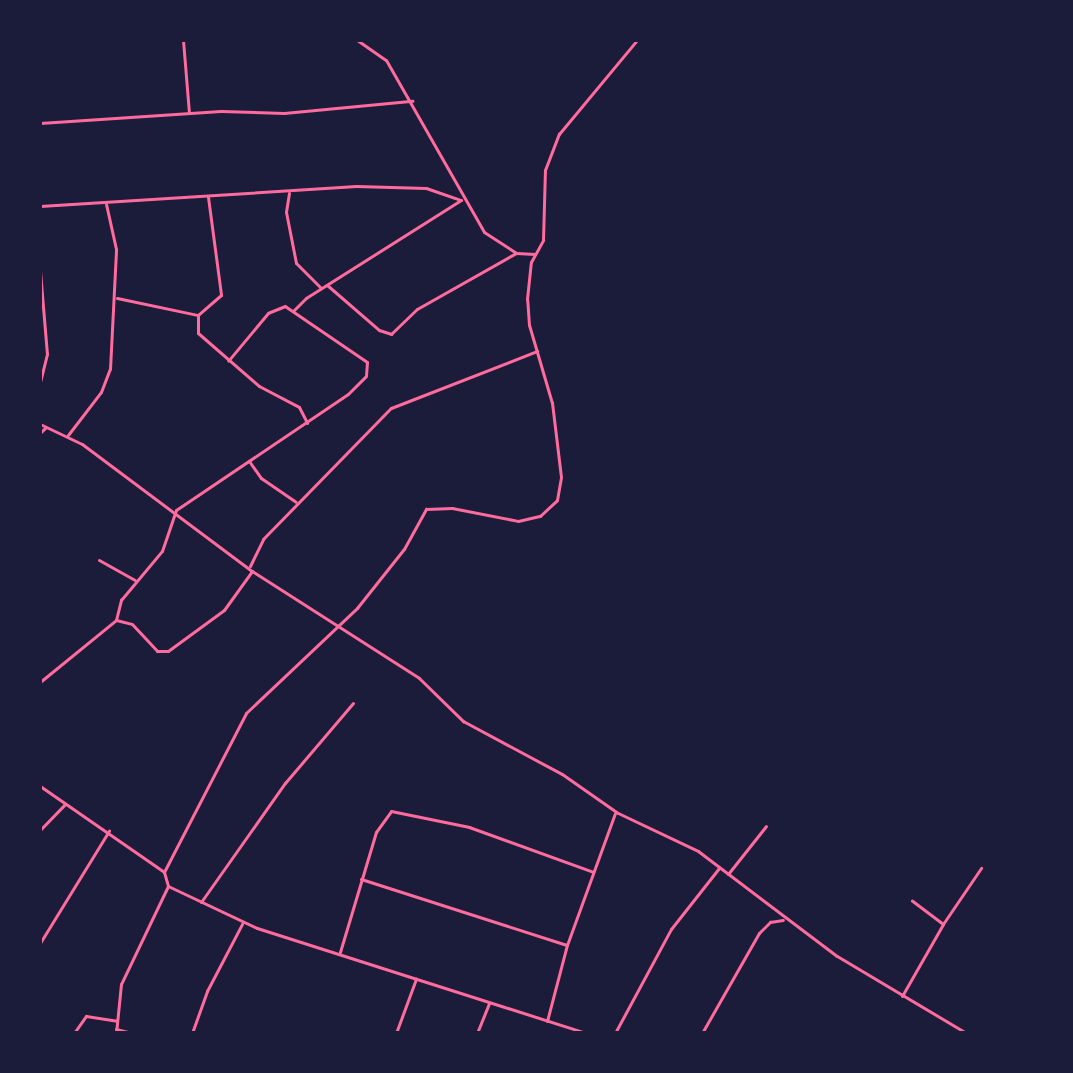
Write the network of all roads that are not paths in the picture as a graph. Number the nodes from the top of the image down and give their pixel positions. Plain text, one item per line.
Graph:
1 (183, 40) edge
2 (357, 40) edge
3 (637, 40) edge
4 (412, 101) junction
5 (189, 113) junction
6 (40, 123) edge
7 (290, 191) junction
8 (279, 193) junction
9 (208, 197) junction
10 (285, 200) junction
11 (461, 200) junction
12 (106, 204) junction
13 (41, 208) edge
14 (516, 253) junction
15 (535, 254) junction
16 (527, 256) junction
17 (531, 262) junction
18 (40, 271) edge
19 (327, 285) junction
20 (321, 288) junction
21 (117, 298) junction
22 (293, 311) junction
23 (198, 315) junction
24 (537, 351) junction
25 (228, 361) junction
26 (40, 383) edge
27 (307, 423) junction
28 (40, 424) edge
29 (46, 427) junction
30 (40, 433) edge
31 (68, 435) junction
32 (249, 460) junction
33 (296, 502) junction
34 (174, 514) junction
35 (99, 560) dead end
36 (251, 569) junction
37 (135, 580) junction
38 (116, 620) junction
39 (337, 625) junction
40 (40, 682) edge
41 (353, 703) dead end
42 (40, 786) edge
43 (66, 803) junction
44 (616, 812) junction
45 (766, 826) dead end
46 (40, 830) edge
47 (109, 831) junction
48 (719, 868) junction
49 (981, 868) dead end
50 (164, 872) junction
51 (593, 872) junction
52 (728, 874) junction
53 (361, 879) junction
54 (168, 886) junction
55 (912, 901) dead end
56 (201, 902) junction
57 (786, 920) junction
58 (242, 922) junction
59 (943, 924) junction
60 (40, 943) edge
61 (567, 945) junction
62 (340, 952) junction
63 (416, 979) junction
64 (902, 996) junction
65 (489, 1003) junction
66 (119, 1021) junction
67 (547, 1021) junction
68 (954, 1025) junction
69 (116, 1031) edge
70 (74, 1033) edge
71 (132, 1033) edge
72 (192, 1033) edge
73 (396, 1033) edge
74 (477, 1033) edge
75 (586, 1033) edge
76 (615, 1033) edge
77 (702, 1033) edge
78 (950, 1033) edge
79 (966, 1033) edge

1 - 5 street
2 - 4 street
3 - 15 street
4 - 5 street
4 - 11 street
5 - 6 street
7 - 8 street
7 - 10 street
7 - 11 street
8 - 9 street
8 - 10 street
9 - 12 street
9 - 23 street
10 - 20 street
11 - 14 street
11 - 19 street
12 - 13 street
12 - 21 street
14 - 16 street
14 - 19 street
15 - 16 street
15 - 17 street
16 - 17 street
17 - 24 street
18 - 26 street
19 - 20 street
20 - 22 street
21 - 23 street
21 - 31 street
22 - 25 street
22 - 27 street
23 - 25 street
24 - 33 street
24 - 39 street
25 - 27 street
27 - 32 street
28 - 29 street
29 - 30 street
29 - 31 street
31 - 34 street
32 - 33 street
32 - 34 street
33 - 36 street
34 - 36 street
34 - 37 street
35 - 37 street
36 - 38 street
36 - 39 street
37 - 38 street
38 - 40 street
39 - 44 street
39 - 50 street
41 - 56 street
42 - 43 street
43 - 46 street
43 - 47 street
44 - 48 street
44 - 51 street
45 - 52 street
47 - 50 street
47 - 60 street
48 - 52 street
48 - 76 street
49 - 59 street
50 - 54 street
51 - 53 street
51 - 61 street
52 - 57 street
53 - 61 street
53 - 62 street
54 - 56 street
54 - 66 street
55 - 59 street
56 - 58 street
57 - 64 street
57 - 77 street
58 - 62 street
58 - 72 street
59 - 64 street
61 - 67 street
62 - 63 street
63 - 65 street
63 - 73 street
64 - 68 street
65 - 67 street
65 - 74 street
66 - 69 street
66 - 70 street
67 - 75 street
68 - 78 street
68 - 79 street
69 - 71 street

